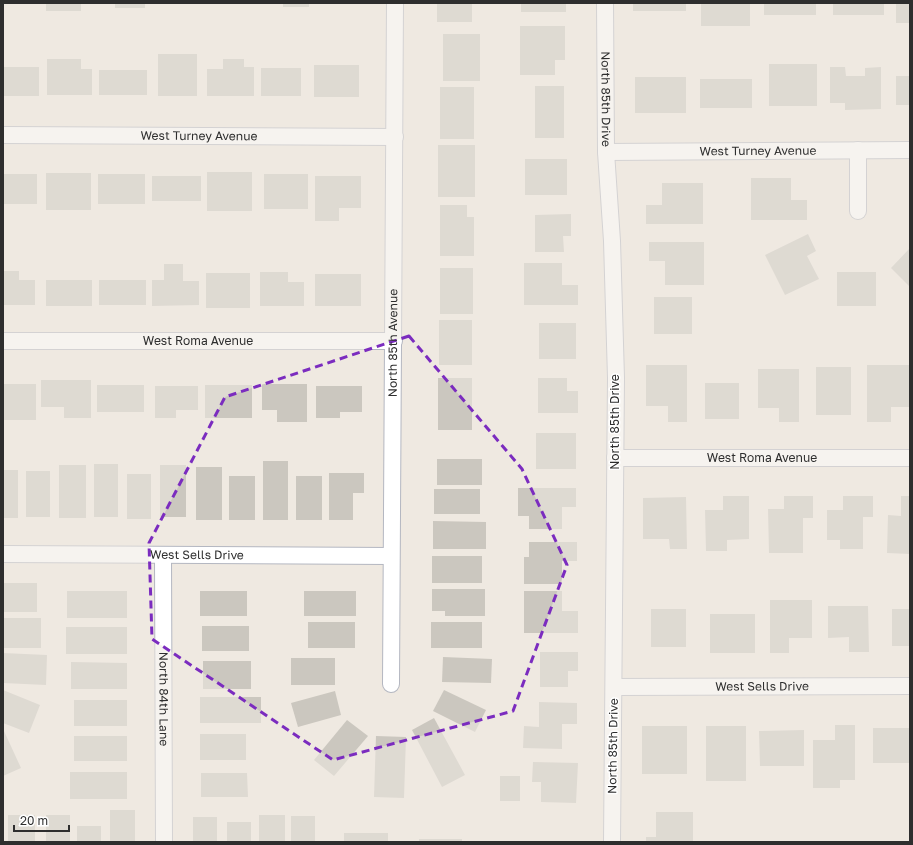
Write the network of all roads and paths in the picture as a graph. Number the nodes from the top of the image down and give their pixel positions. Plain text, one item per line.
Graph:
1 (395, 3) edge
2 (605, 3) edge
3 (3, 135) edge
4 (396, 137) junction
5 (858, 150) junction
6 (910, 150) edge
7 (606, 152) junction
8 (858, 211) dead end
9 (3, 341) edge
10 (394, 341) junction
11 (615, 458) junction
12 (910, 458) edge
13 (3, 554) edge
14 (163, 555) junction
15 (391, 556) junction
16 (391, 684) dead end
17 (910, 686) edge
18 (614, 687) junction
19 (164, 842) edge
20 (612, 842) edge

1 - 4 street, North 85th Avenue
2 - 7 street, North 85th Drive
3 - 4 street, West Turney Avenue
4 - 10 street, North 85th Avenue
5 - 6 street, West Turney Avenue
5 - 7 street, West Turney Avenue
5 - 8 street
7 - 11 street, North 85th Drive
9 - 10 street, West Roma Avenue
10 - 15 street, North 85th Avenue
11 - 12 street, West Roma Avenue
11 - 18 street, North 85th Drive
13 - 14 street, West Sells Drive
14 - 15 street, West Sells Drive
14 - 19 street, North 84th Lane
15 - 16 street, North 85th Avenue
17 - 18 street, West Sells Drive
18 - 20 street, North 85th Drive

